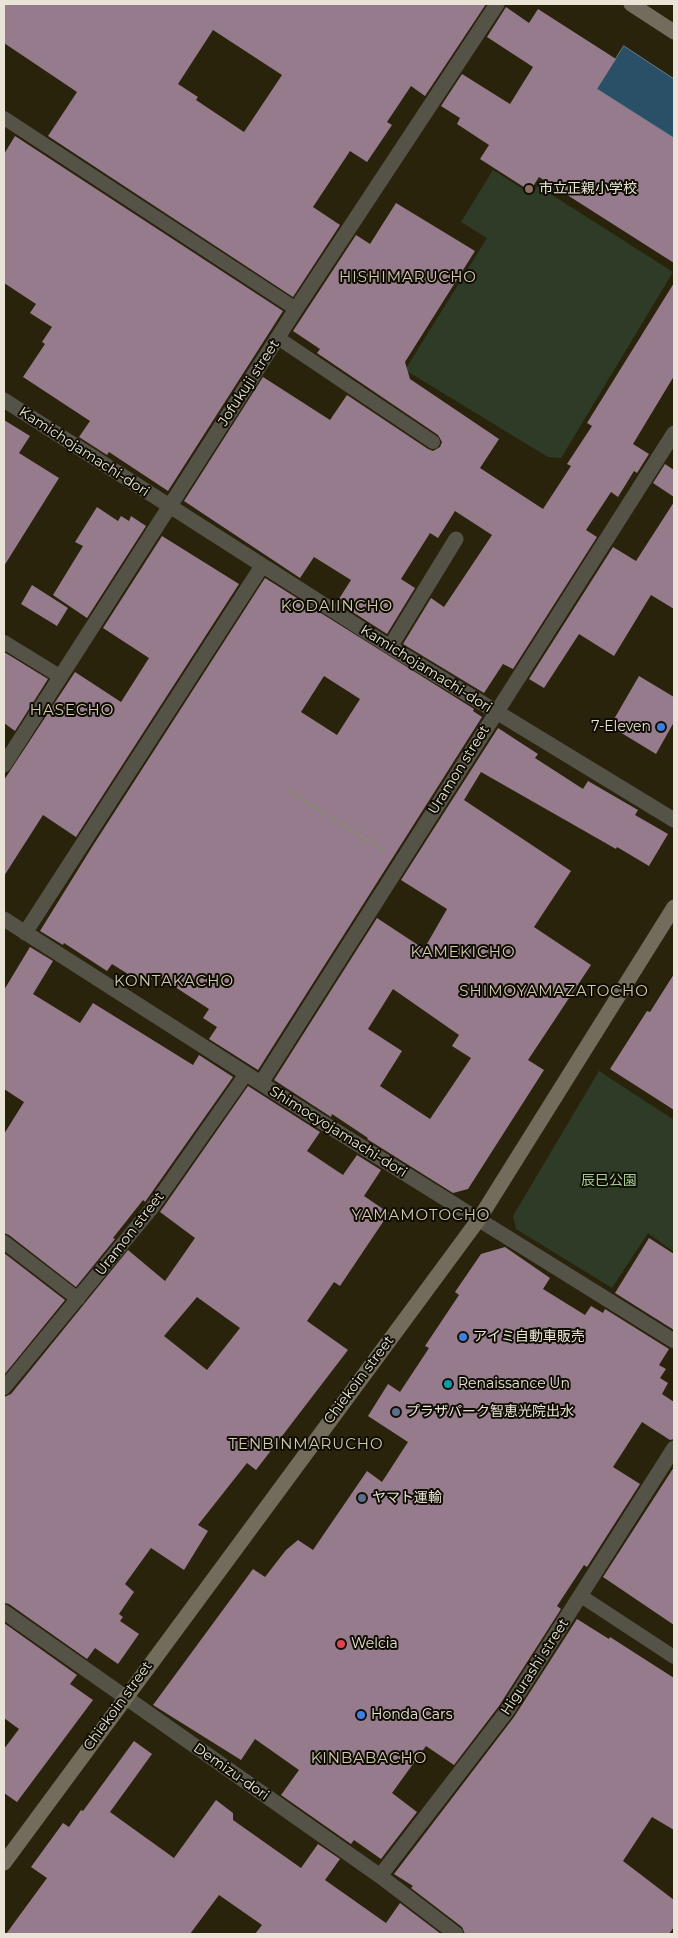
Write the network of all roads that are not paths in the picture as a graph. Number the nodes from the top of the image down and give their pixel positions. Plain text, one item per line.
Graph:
1 (497, 4) edge
2 (631, 4) edge
3 (674, 32) edge
4 (4, 118) edge
5 (296, 309) junction
6 (278, 338) junction
7 (4, 400) edge
8 (674, 433) edge
9 (433, 442) dead end
10 (170, 507) junction
11 (456, 539) dead end
12 (262, 566) junction
13 (4, 642) edge
14 (390, 647) junction
15 (61, 677) junction
16 (495, 712) junction
17 (4, 765) edge
18 (674, 820) edge
19 (674, 907) edge
20 (4, 919) edge
21 (25, 932) junction
22 (246, 1074) junction
23 (261, 1083) junction
24 (479, 1219) junction
25 (4, 1242) edge
26 (78, 1299) junction
27 (674, 1341) edge
28 (4, 1388) edge
29 (674, 1448) edge
30 (581, 1596) junction
31 (4, 1612) edge
32 (674, 1657) edge
33 (124, 1697) junction
34 (4, 1863) edge
35 (380, 1876) junction
36 (456, 1934) edge

1 - 5 street, Jofukuji street
2 - 3 street
4 - 5 lane
5 - 6 street, Jofukuji street
6 - 9 lane
6 - 10 street, Jofukuji street
7 - 10 street, Kamichojamachi-dori
8 - 16 street, Uramon street
10 - 12 street, Kamichojamachi-dori
10 - 15 street, Jofukuji street
11 - 14 street
12 - 14 street, Kamichojamachi-dori
12 - 21 street
13 - 15 lane
14 - 16 street, Kamichojamachi-dori
15 - 17 street, Jofukuji street
16 - 18 street, Kamichojamachi-dori
16 - 23 street, Uramon street
19 - 24 street, Chiekoin street
20 - 21 street, Shimocyojamachi-dori
21 - 22 street, Shimocyojamachi-dori
22 - 23 street, Shimocyojamachi-dori
22 - 26 lane, Uramon street
23 - 24 street, Shimocyojamachi-dori
24 - 27 street, Shimocyojamachi-dori
24 - 33 street, Chiekoin street
25 - 26 lane
26 - 28 lane, Uramon street
29 - 30 street, Higurashi street
30 - 32 lane
30 - 35 street, Higurashi street
31 - 33 street, Demizu-dori
33 - 34 street, Chiekoin street
33 - 35 street, Demizu-dori
35 - 36 street, Demizu-dori

